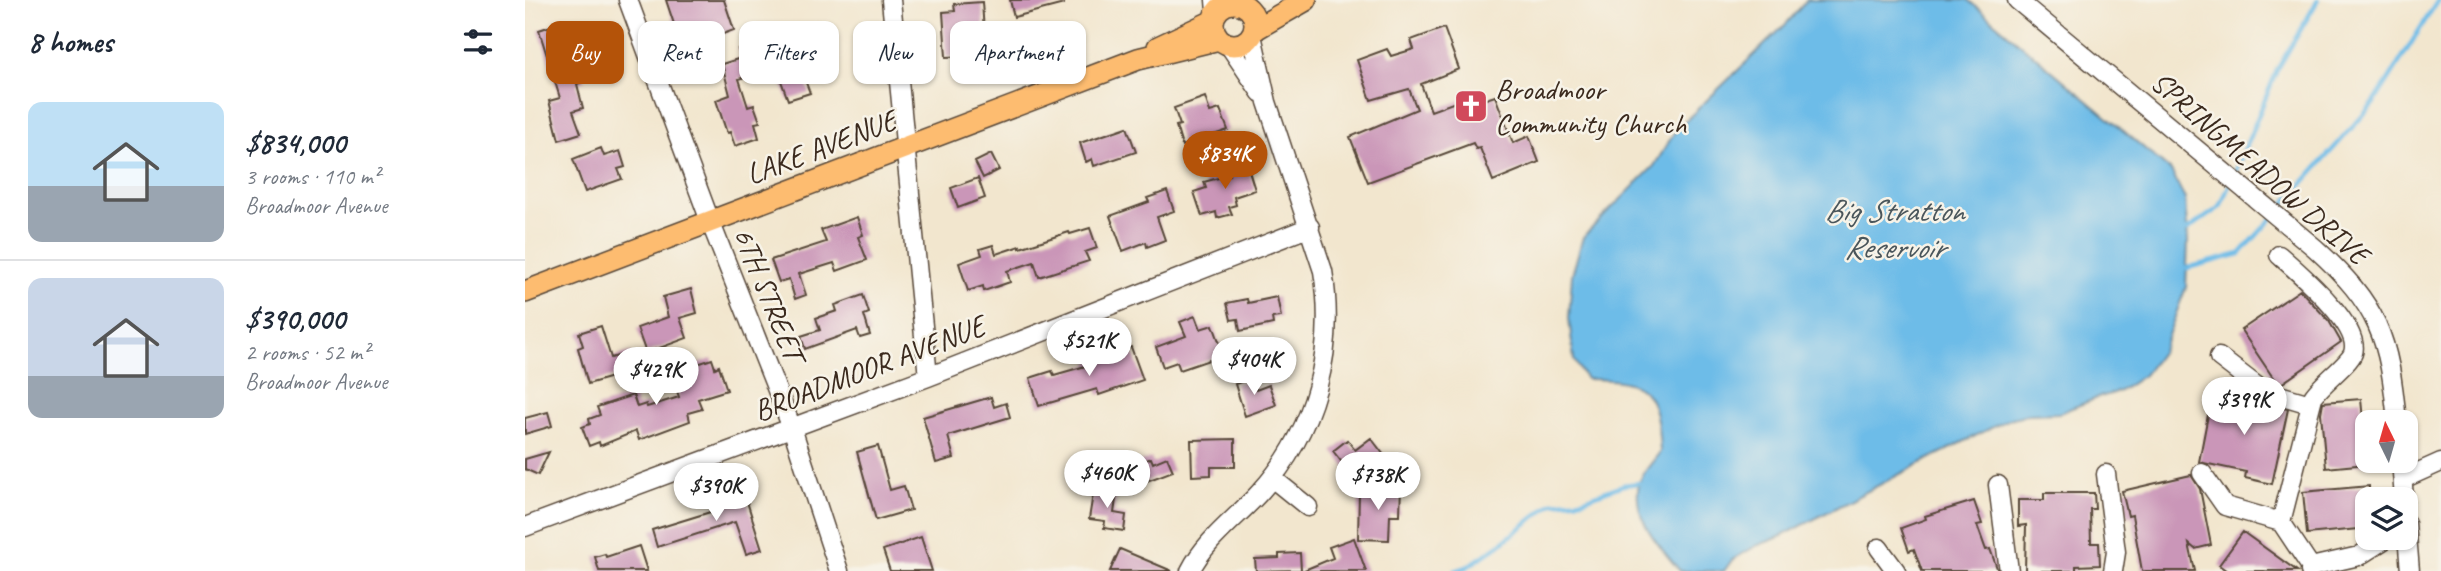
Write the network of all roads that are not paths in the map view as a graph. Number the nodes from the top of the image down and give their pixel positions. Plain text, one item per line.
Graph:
1 (628, 0) edge
2 (891, 0) edge
3 (1306, 0) edge
4 (2017, 0) edge
5 (1245, 2) edge
6 (1218, 23) edge
7 (1253, 33) junction
8 (1266, 102) junction
9 (904, 147) junction
10 (710, 221) junction
11 (1310, 227) junction
12 (2279, 255) dead end
13 (525, 292) edge
14 (2219, 357) dead end
15 (927, 377) junction
16 (2310, 404) junction
17 (2396, 410) edge
18 (792, 428) junction
19 (2441, 462) edge
20 (2202, 473) dead end
21 (2402, 473) edge
22 (2106, 474) dead end
23 (1272, 478) junction
24 (2403, 479) junction
25 (1998, 485) dead end
26 (2403, 487) edge
27 (1308, 507) dead end
28 (2281, 522) junction
29 (525, 527) edge
30 (1879, 548) dead end
31 (2368, 550) edge
32 (2408, 550) edge
33 (2310, 569) edge
34 (839, 571) edge
35 (1190, 571) edge
36 (1896, 571) edge
37 (2009, 571) edge
38 (2113, 571) edge
39 (2410, 571) edge

1 - 10 street, 6TH STREET
2 - 9 street
3 - 7 main road
4 - 17 street, SPRINGMEADOW DRIVE
5 - 6 main road
5 - 7 main road
6 - 7 main road
6 - 8 street
6 - 9 main road, LAKE AVENUE
7 - 8 street
8 - 11 street
9 - 10 main road, LAKE AVENUE
9 - 15 street
10 - 13 main road, LAKE AVENUE
10 - 18 street, 6TH STREET
11 - 15 street, BROADMOOR AVENUE
11 - 23 street
12 - 16 street
14 - 16 street
15 - 18 street, BROADMOOR AVENUE
16 - 28 street
18 - 29 street, BROADMOOR AVENUE
18 - 34 street, 6TH STREET
19 - 24 street
20 - 28 street
21 - 24 street
22 - 38 street
23 - 27 street
23 - 35 street
24 - 26 street
25 - 37 street
28 - 33 street
30 - 36 street
31 - 33 street
32 - 39 street

